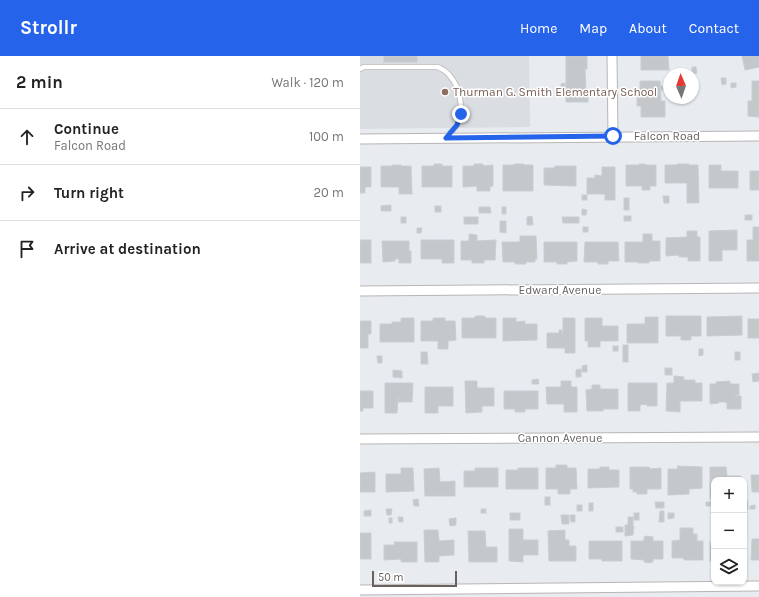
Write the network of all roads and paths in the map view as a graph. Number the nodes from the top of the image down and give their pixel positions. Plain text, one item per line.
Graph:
1 (612, 56) edge
2 (360, 69) edge
3 (613, 136) junction
4 (759, 136) edge
5 (446, 138) junction
6 (360, 139) edge
7 (759, 288) edge
8 (360, 291) edge
9 (759, 437) edge
10 (360, 439) edge
11 (759, 586) edge
12 (360, 590) edge

1 - 3 street
2 - 5 lane
3 - 4 street, Falcon Road
3 - 5 street, Falcon Road
5 - 6 street, Falcon Road
7 - 8 street, Edward Avenue
9 - 10 street, Cannon Avenue
11 - 12 street

